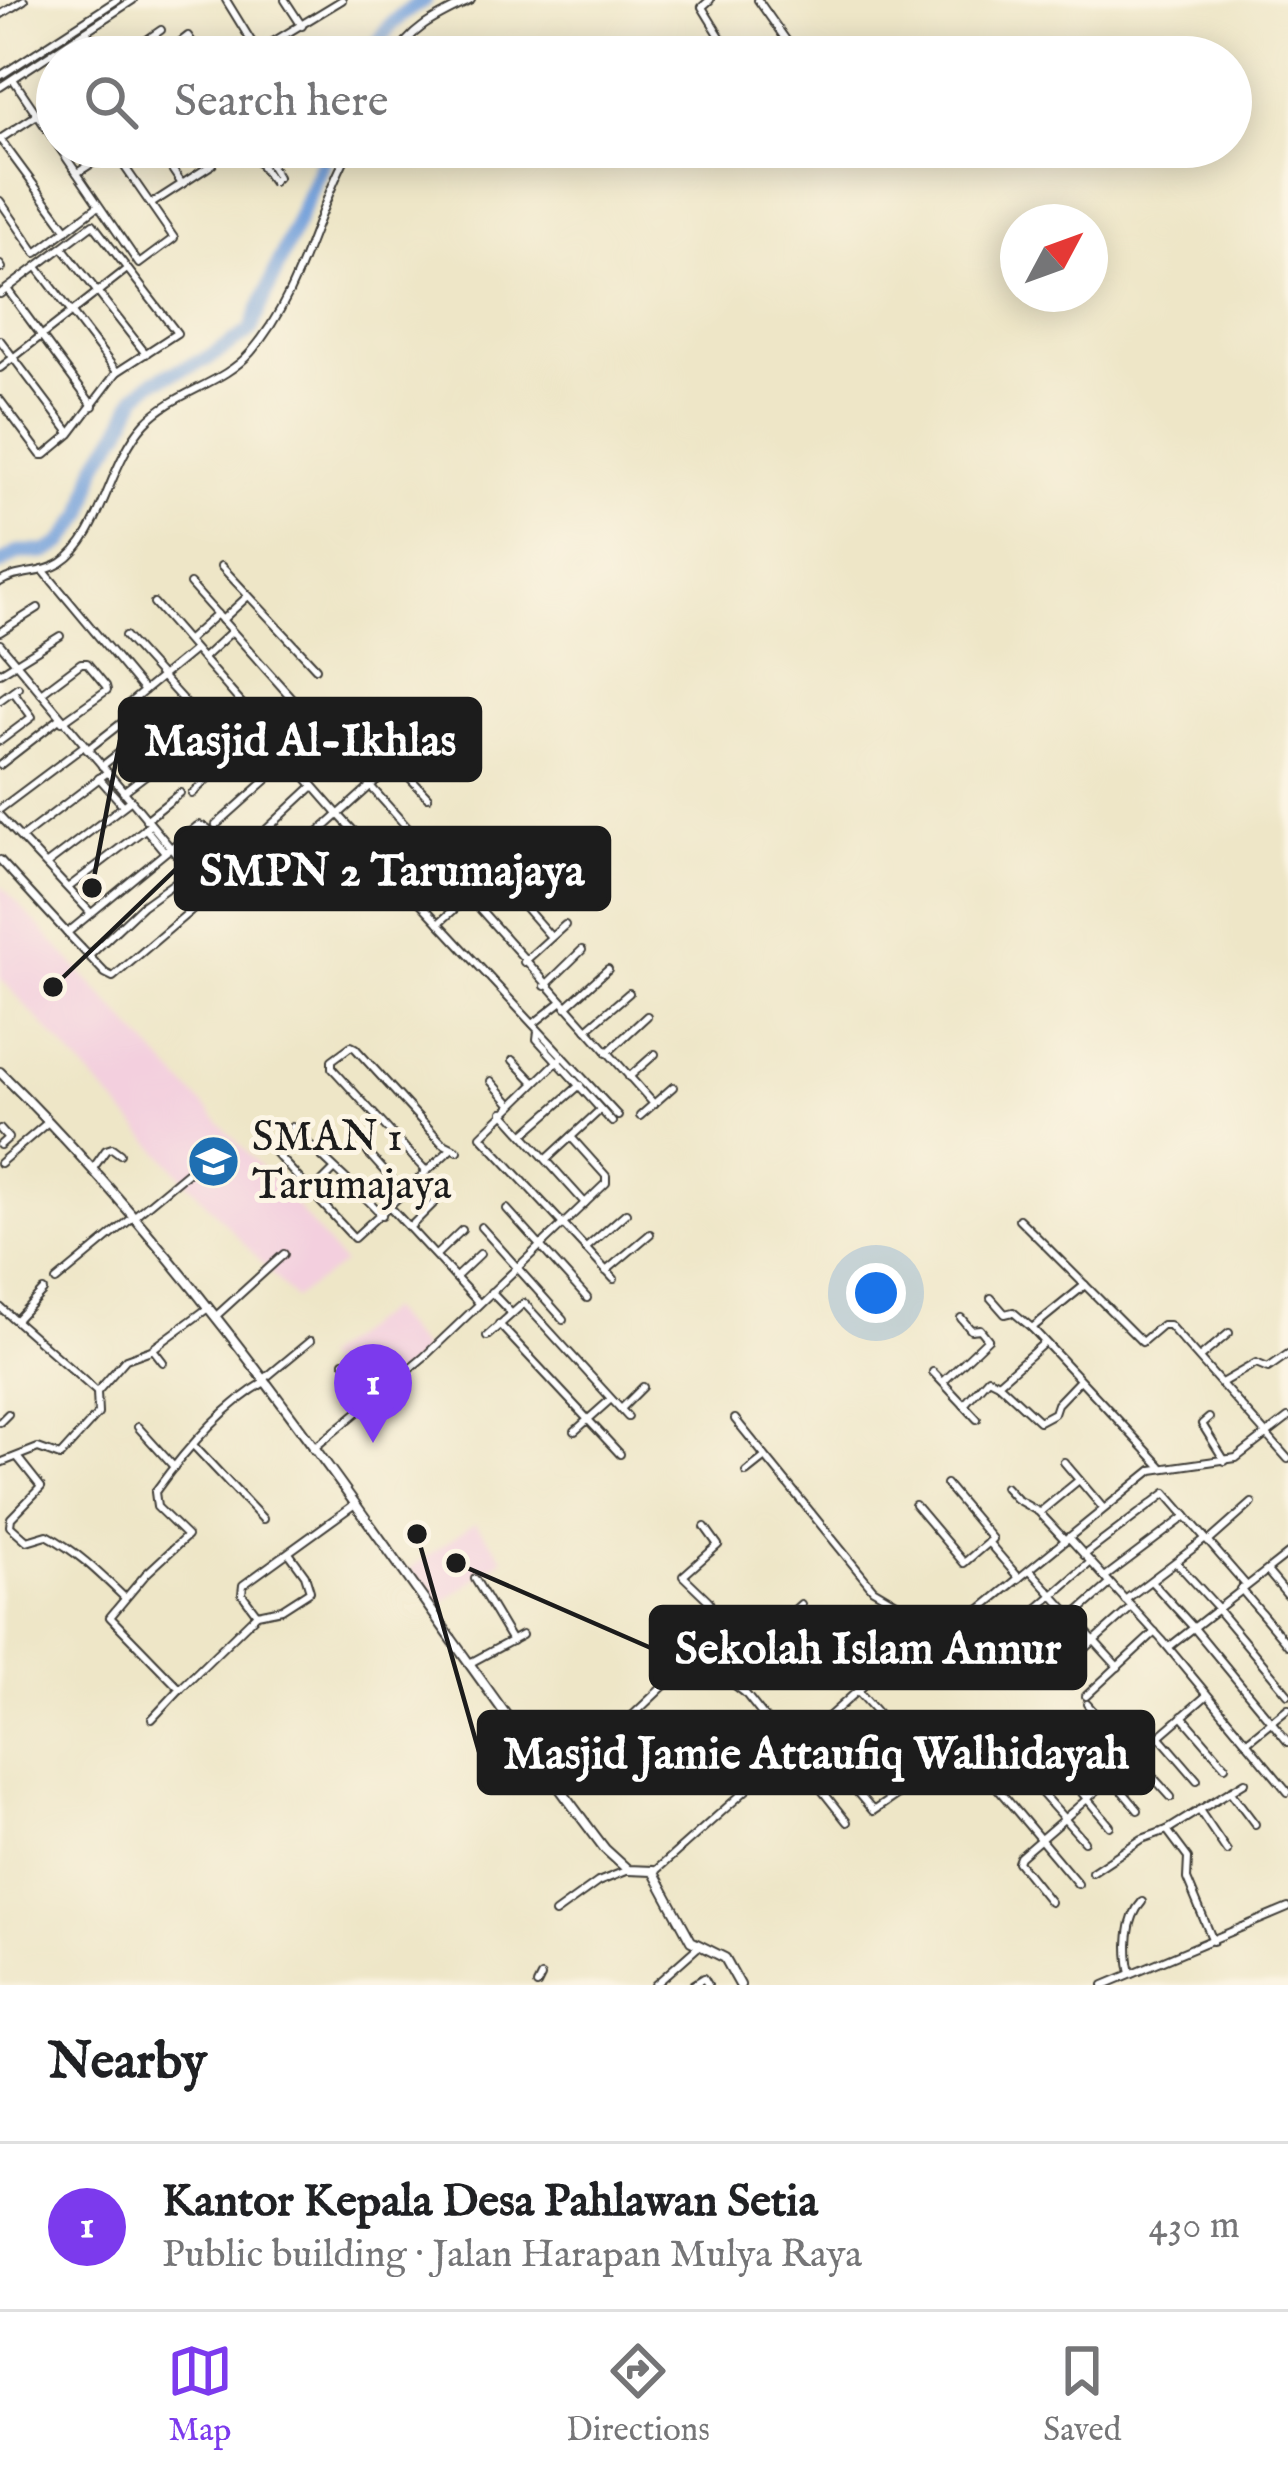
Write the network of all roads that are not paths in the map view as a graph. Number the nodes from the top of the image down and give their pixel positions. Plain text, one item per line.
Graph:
1 (24, 0) edge
2 (117, 0) edge
3 (133, 0) edge
4 (226, 0) edge
5 (285, 0) edge
6 (343, 0) edge
7 (471, 0) edge
8 (710, 0) edge
9 (758, 0) edge
10 (0, 15) edge
11 (302, 26) junction
12 (161, 30) dead end
13 (86, 31) junction
14 (62, 36) edge
15 (78, 36) edge
16 (89, 36) edge
17 (152, 36) edge
18 (249, 36) edge
19 (287, 36) edge
20 (410, 36) edge
21 (720, 36) edge
22 (783, 36) edge
23 (36, 53) edge
24 (36, 64) edge
25 (0, 76) edge
26 (13, 79) junction
27 (0, 87) edge
28 (36, 114) edge
29 (36, 116) edge
30 (0, 139) edge
31 (73, 168) edge
32 (84, 168) edge
33 (127, 168) edge
34 (171, 168) edge
35 (207, 168) edge
36 (263, 168) edge
37 (272, 168) edge
38 (341, 168) edge
39 (77, 173) junction
40 (183, 185) junction
41 (0, 201) edge
42 (151, 204) junction
43 (98, 206) junction
44 (67, 230) junction
45 (63, 248) junction
46 (37, 266) junction
47 (127, 269) junction
48 (3, 291) edge
49 (97, 293) junction
50 (72, 312) junction
51 (42, 335) junction
52 (0, 340) edge
53 (146, 354) junction
54 (14, 357) junction
55 (0, 368) edge
56 (117, 372) junction
57 (0, 400) edge
58 (93, 406) junction
59 (70, 434) junction
60 (221, 566) dead end
61 (44, 570) junction
62 (0, 582) edge
63 (190, 584) dead end
64 (248, 596) junction
65 (154, 603) dead end
66 (38, 608) dead end
67 (219, 617) junction
68 (0, 632) edge
69 (231, 632) junction
70 (60, 635) dead end
71 (125, 636) dead end
72 (187, 641) junction
73 (0, 644) edge
74 (194, 650) junction
75 (202, 658) junction
76 (16, 662) junction
77 (316, 668) dead end
78 (0, 673) edge
79 (162, 675) junction
80 (144, 691) junction
81 (41, 693) junction
82 (135, 699) junction
83 (0, 700) edge
84 (127, 705) dead end
85 (190, 708) dead end
86 (61, 720) junction
87 (124, 721) dead end
88 (319, 733) junction
89 (0, 741) edge
90 (86, 748) junction
91 (182, 754) junction
92 (290, 759) junction
93 (0, 765) edge
94 (168, 767) dead end
95 (219, 767) dead end
96 (102, 772) junction
97 (205, 780) junction
98 (313, 786) junction
99 (368, 786) junction
100 (123, 792) junction
101 (180, 793) dead end
102 (192, 794) dead end
103 (428, 797) dead end
104 (127, 803) junction
105 (0, 813) edge
106 (337, 813) junction
107 (147, 824) junction
108 (216, 825) dead end
109 (265, 831) junction
110 (22, 838) junction
111 (310, 839) junction
112 (168, 850) junction
113 (238, 856) dead end
114 (290, 858) junction
115 (0, 860) edge
116 (381, 861) junction
117 (507, 862) dead end
118 (46, 864) junction
119 (495, 874) junction
120 (69, 887) junction
121 (353, 888) junction
122 (468, 897) junction
123 (90, 912) junction
124 (440, 923) junction
125 (565, 925) dead end
126 (68, 933) junction
127 (550, 937) junction
128 (582, 950) dead end
129 (89, 956) junction
130 (524, 962) junction
131 (608, 969) dead end
132 (545, 986) junction
133 (629, 993) dead end
134 (563, 1005) junction
135 (647, 1016) dead end
136 (536, 1028) junction
137 (586, 1029) junction
138 (607, 1053) junction
139 (655, 1054) dead end
140 (560, 1059) junction
141 (513, 1060) dead end
142 (0, 1072) edge
143 (629, 1077) junction
144 (491, 1081) dead end
145 (534, 1082) junction
146 (583, 1083) junction
147 (673, 1087) dead end
148 (512, 1104) junction
149 (653, 1104) junction
150 (605, 1107) junction
151 (503, 1112) junction
152 (640, 1116) dead end
153 (615, 1119) dead end
154 (49, 1120) junction
155 (292, 1127) dead end
156 (0, 1129) edge
157 (255, 1131) dead end
158 (524, 1134) junction
159 (571, 1137) junction
160 (0, 1145) edge
161 (213, 1151) dead end
162 (120, 1154) dead end
163 (368, 1154) dead end
164 (548, 1159) junction
165 (0, 1163) edge
166 (94, 1167) junction
167 (333, 1171) junction
168 (426, 1171) junction
169 (311, 1193) junction
170 (404, 1193) junction
171 (436, 1202) dead end
172 (585, 1203) junction
173 (391, 1207) junction
174 (507, 1209) dead end
175 (626, 1213) dead end
176 (134, 1215) junction
177 (382, 1215) junction
178 (1019, 1219) dead end
179 (563, 1225) junction
180 (410, 1227) junction
181 (481, 1227) dead end
182 (462, 1230) dead end
183 (650, 1234) dead end
184 (540, 1246) junction
185 (585, 1249) junction
186 (284, 1254) dead end
187 (480, 1254) dead end
188 (436, 1255) junction
189 (518, 1267) junction
190 (606, 1271) junction
191 (457, 1276) junction
192 (614, 1279) dead end
193 (56, 1282) dead end
194 (1086, 1284) junction
195 (43, 1291) dead end
196 (491, 1292) junction
197 (587, 1298) dead end
198 (991, 1298) dead end
199 (479, 1303) junction
200 (0, 1307) edge
201 (208, 1308) junction
202 (511, 1313) junction
203 (215, 1317) junction
204 (563, 1318) dead end
205 (961, 1318) dead end
206 (16, 1320) junction
207 (499, 1324) junction
208 (1033, 1328) junction
209 (1229, 1333) dead end
210 (487, 1336) dead end
211 (310, 1341) dead end
212 (1044, 1343) junction
213 (152, 1349) junction
214 (1288, 1354) edge
215 (1199, 1358) junction
216 (163, 1362) dead end
217 (344, 1362) dead end
218 (933, 1372) dead end
219 (264, 1381) junction
220 (1079, 1381) junction
221 (944, 1382) junction
222 (1223, 1382) junction
223 (998, 1383) junction
224 (643, 1387) dead end
225 (97, 1392) junction
226 (373, 1398) junction
227 (611, 1399) junction
228 (964, 1405) junction
229 (621, 1409) junction
230 (8, 1414) dead end
231 (628, 1417) dead end
232 (1209, 1418) dead end
233 (1288, 1418) edge
234 (735, 1419) dead end
235 (977, 1419) dead end
236 (588, 1420) junction
237 (0, 1422) edge
238 (138, 1427) dead end
239 (575, 1431) dead end
240 (1268, 1434) junction
241 (194, 1446) junction
242 (313, 1448) junction
243 (620, 1454) dead end
244 (765, 1457) junction
245 (18, 1458) junction
246 (1288, 1459) edge
247 (1225, 1461) junction
248 (1064, 1462) dead end
249 (0, 1463) edge
250 (1161, 1466) junction
251 (174, 1467) junction
252 (746, 1472) dead end
253 (1079, 1480) junction
254 (946, 1484) dead end
255 (1005, 1487) dead end
256 (1252, 1503) dead end
257 (355, 1504) junction
258 (915, 1505) dead end
259 (1103, 1508) junction
260 (1040, 1512) junction
261 (1186, 1516) junction
262 (263, 1519) dead end
263 (705, 1527) dead end
264 (1066, 1538) junction
265 (1206, 1541) junction
266 (988, 1543) junction
267 (289, 1553) junction
268 (1288, 1554) edge
269 (1088, 1558) junction
270 (1176, 1562) junction
271 (1030, 1570) junction
272 (1267, 1571) junction
273 (1019, 1578) junction
274 (475, 1579) dead end
275 (1108, 1580) junction
276 (1151, 1581) junction
277 (1244, 1587) junction
278 (1052, 1595) junction
279 (1288, 1596) edge
280 (124, 1598) junction
281 (1129, 1603) junction
282 (801, 1604) dead end
283 (1218, 1609) junction
284 (979, 1611) junction
285 (257, 1614) junction
286 (1072, 1617) junction
287 (778, 1625) junction
288 (1018, 1625) dead end
289 (1195, 1628) junction
290 (955, 1630) junction
291 (1155, 1632) junction
292 (723, 1634) junction
293 (522, 1635) dead end
294 (1094, 1640) junction
295 (512, 1641) junction
296 (930, 1645) junction
297 (1288, 1645) edge
298 (1169, 1648) junction
299 (1036, 1649) dead end
300 (702, 1652) junction
301 (1019, 1655) dead end
302 (897, 1659) junction
303 (470, 1664) junction
304 (1118, 1666) junction
305 (1059, 1672) dead end
306 (997, 1675) dead end
307 (912, 1676) dead end
308 (180, 1689) junction
309 (860, 1689) junction
310 (1288, 1694) edge
311 (1206, 1696) junction
312 (1288, 1708) edge
313 (1182, 1716) junction
314 (152, 1719) dead end
315 (1271, 1721) junction
316 (1065, 1722) dead end
317 (809, 1736) junction
318 (1160, 1737) junction
319 (1246, 1742) junction
320 (1288, 1742) edge
321 (1040, 1743) dead end
322 (1003, 1748) dead end
323 (790, 1752) junction
324 (1136, 1758) junction
325 (1014, 1762) dead end
326 (1225, 1766) dead end
327 (929, 1770) junction
328 (1113, 1778) junction
329 (1197, 1780) dead end
330 (1245, 1782) dead end
331 (994, 1783) dead end
332 (558, 1786) junction
333 (1230, 1791) junction
334 (1288, 1792) edge
335 (1171, 1797) dead end
336 (1087, 1798) junction
337 (1138, 1810) dead end
338 (1199, 1810) junction
339 (1065, 1818) junction
340 (847, 1822) dead end
341 (1255, 1824) dead end
342 (1110, 1826) dead end
343 (1167, 1830) junction
344 (1041, 1840) junction
345 (1084, 1841) dead end
346 (1227, 1850) dead end
347 (628, 1870) junction
348 (654, 1872) junction
349 (1092, 1872) dead end
350 (1078, 1884) dead end
351 (1050, 1902) dead end
352 (1142, 1902) dead end
353 (1288, 1908) edge
354 (555, 1913) dead end
355 (1214, 1941) junction
356 (699, 1946) junction
357 (1131, 1973) junction
358 (655, 1985) edge
359 (693, 1985) edge
360 (708, 1985) edge
361 (738, 1985) edge
362 (1104, 1985) edge

1 - 10 street
2 - 14 street
3 - 13 street
4 - 18 street
5 - 11 street
6 - 11 street
7 - 20 street
8 - 21 street
9 - 22 street
11 - 19 street
12 - 17 street
13 - 15 street
13 - 16 street
23 - 25 street
24 - 26 street
26 - 27 street
26 - 28 street
29 - 30 street
30 - 44 street
31 - 39 street
32 - 39 street
33 - 42 street
34 - 40 street
35 - 40 street
36 - 37 street
38 - 61 street
39 - 43 street
40 - 42 street
41 - 44 street
42 - 43 street
43 - 44 street
45 - 46 street
45 - 47 street
45 - 49 street
46 - 48 street
46 - 50 street
47 - 49 street
47 - 53 street
48 - 51 street
49 - 50 street
49 - 53 street
50 - 51 street
50 - 56 street
51 - 54 street
51 - 58 street
52 - 54 street
53 - 56 street
54 - 55 street
54 - 59 street
56 - 58 street
57 - 59 street
58 - 59 street
60 - 64 street
61 - 62 street
61 - 80 street
63 - 67 street
64 - 67 street
64 - 77 street
65 - 72 street
66 - 68 street
67 - 69 street
67 - 72 street
69 - 75 street
69 - 88 street
70 - 76 street
71 - 79 street
72 - 74 street
73 - 76 street
74 - 75 street
74 - 79 street
75 - 92 street
76 - 78 street
76 - 81 street
79 - 80 street
79 - 85 street
80 - 82 street
81 - 86 street
81 - 86 street
82 - 84 street
82 - 91 street
83 - 89 street
86 - 90 street
86 - 93 street
87 - 90 street
88 - 92 street
88 - 99 street
90 - 96 street
90 - 105 street
91 - 94 street
91 - 97 street
92 - 98 street
92 - 108 street
95 - 97 street
96 - 100 street
96 - 100 street
96 - 104 street
96 - 110 street
97 - 102 street
98 - 106 street
98 - 109 street
99 - 103 street
99 - 106 street
99 - 122 street
100 - 104 street
101 - 107 street
104 - 107 street
104 - 118 street
105 - 110 street
106 - 111 street
106 - 116 street
107 - 112 street
107 - 120 street
109 - 113 street
109 - 114 street
110 - 118 street
111 - 114 street
111 - 121 street
112 - 112 street
112 - 123 street
114 - 121 street
115 - 126 street
116 - 121 street
116 - 124 street
117 - 119 street
118 - 120 street
119 - 122 street
119 - 127 street
120 - 123 street
122 - 124 street
122 - 130 street
123 - 126 street
124 - 136 street
125 - 127 street
126 - 129 street
127 - 130 street
128 - 132 street
129 - 129 street
130 - 132 street
131 - 134 street
132 - 134 street
133 - 137 street
134 - 136 street
134 - 137 street
135 - 138 street
136 - 140 street
137 - 138 street
138 - 143 street
139 - 143 street
140 - 145 street
140 - 146 street
141 - 145 street
142 - 154 street
143 - 149 street
144 - 148 street
145 - 148 street
146 - 150 street
146 - 158 street
147 - 149 street
148 - 151 street
149 - 152 street
150 - 153 street
150 - 159 street
151 - 158 street
151 - 179 street
154 - 165 street
154 - 166 street
155 - 167 street
156 - 160 street
157 - 169 street
158 - 164 street
159 - 164 street
159 - 172 street
161 - 176 street
162 - 166 street
163 - 170 street
164 - 172 street
166 - 176 street
167 - 169 street
167 - 177 street
168 - 168 street
168 - 170 street
169 - 177 street
170 - 173 street
171 - 180 street
172 - 179 street
173 - 177 street
173 - 180 street
174 - 184 street
175 - 185 street
176 - 193 street
176 - 201 street
178 - 194 street
179 - 184 street
179 - 185 street
180 - 188 street
181 - 189 street
182 - 188 street
183 - 190 street
184 - 189 street
184 - 197 street
185 - 190 street
186 - 203 street
187 - 191 street
188 - 191 street
189 - 196 street
189 - 204 street
190 - 192 street
191 - 199 street
194 - 208 street
194 - 215 street
195 - 206 street
196 - 199 street
196 - 202 street
198 - 208 street
199 - 226 street
200 - 206 street
201 - 203 street
201 - 213 street
202 - 207 street
202 - 227 street
203 - 219 street
205 - 221 street
206 - 225 street
207 - 210 street
207 - 236 street
208 - 212 street
209 - 215 street
211 - 219 street
212 - 220 street
212 - 223 street
213 - 216 street
213 - 225 street
214 - 222 street
215 - 222 street
217 - 226 street
218 - 221 street
219 - 241 street
219 - 242 street
220 - 223 street
220 - 250 street
221 - 228 street
222 - 240 street
223 - 228 street
224 - 229 street
225 - 245 street
226 - 242 street
227 - 229 street
227 - 236 street
228 - 235 street
229 - 231 street
230 - 237 street
232 - 247 street
233 - 240 street
234 - 244 street
236 - 239 street
236 - 243 street
238 - 251 street
240 - 246 street
240 - 247 street
241 - 251 street
241 - 262 street
242 - 257 street
244 - 252 street
244 - 296 street
245 - 249 street
245 - 280 street
247 - 250 street
248 - 253 street
250 - 259 street
251 - 280 street
253 - 259 street
253 - 260 street
254 - 266 street
255 - 260 street
256 - 265 street
257 - 267 street
257 - 303 street
258 - 266 street
259 - 264 street
260 - 264 street
261 - 265 street
261 - 269 street
261 - 275 street
263 - 292 street
264 - 269 street
264 - 271 street
265 - 270 street
265 - 277 street
266 - 273 street
267 - 285 street
267 - 285 street
268 - 272 street
269 - 275 street
269 - 278 street
270 - 276 street
270 - 283 street
271 - 273 street
271 - 278 street
272 - 277 street
272 - 279 street
273 - 284 street
274 - 295 street
275 - 281 street
275 - 286 street
276 - 281 street
276 - 289 street
277 - 283 street
277 - 297 street
278 - 286 street
278 - 288 street
280 - 308 street
281 - 291 street
281 - 294 street
282 - 287 street
283 - 289 street
283 - 310 street
284 - 290 street
284 - 301 street
285 - 308 street
286 - 294 street
286 - 299 street
287 - 292 street
287 - 309 street
289 - 298 street
289 - 315 street
290 - 296 street
290 - 306 street
291 - 298 street
291 - 304 street
292 - 300 street
293 - 295 street
294 - 304 street
294 - 305 street
295 - 303 street
296 - 302 street
298 - 311 street
300 - 323 street
300 - 332 street
302 - 307 street
302 - 309 street
303 - 332 street
304 - 324 street
308 - 314 street
309 - 317 street
309 - 327 street
311 - 313 street
311 - 319 street
312 - 315 street
313 - 318 street
313 - 326 street
315 - 319 street
315 - 320 street
316 - 328 street
317 - 323 street
317 - 327 street
318 - 324 street
318 - 329 street
319 - 334 street
321 - 336 street
322 - 327 street
323 - 340 street
323 - 348 street
324 - 328 street
324 - 335 street
325 - 339 street
328 - 336 street
328 - 337 street
330 - 333 street
331 - 344 street
332 - 347 street
333 - 338 street
333 - 341 street
336 - 339 street
336 - 342 street
338 - 343 street
338 - 346 street
339 - 344 street
339 - 345 street
343 - 349 street
343 - 355 street
344 - 350 street
344 - 351 street
347 - 348 street
347 - 354 street
348 - 356 street
352 - 357 street
353 - 355 street
355 - 357 street
356 - 358 street
356 - 361 street
357 - 362 street
359 - 360 street

